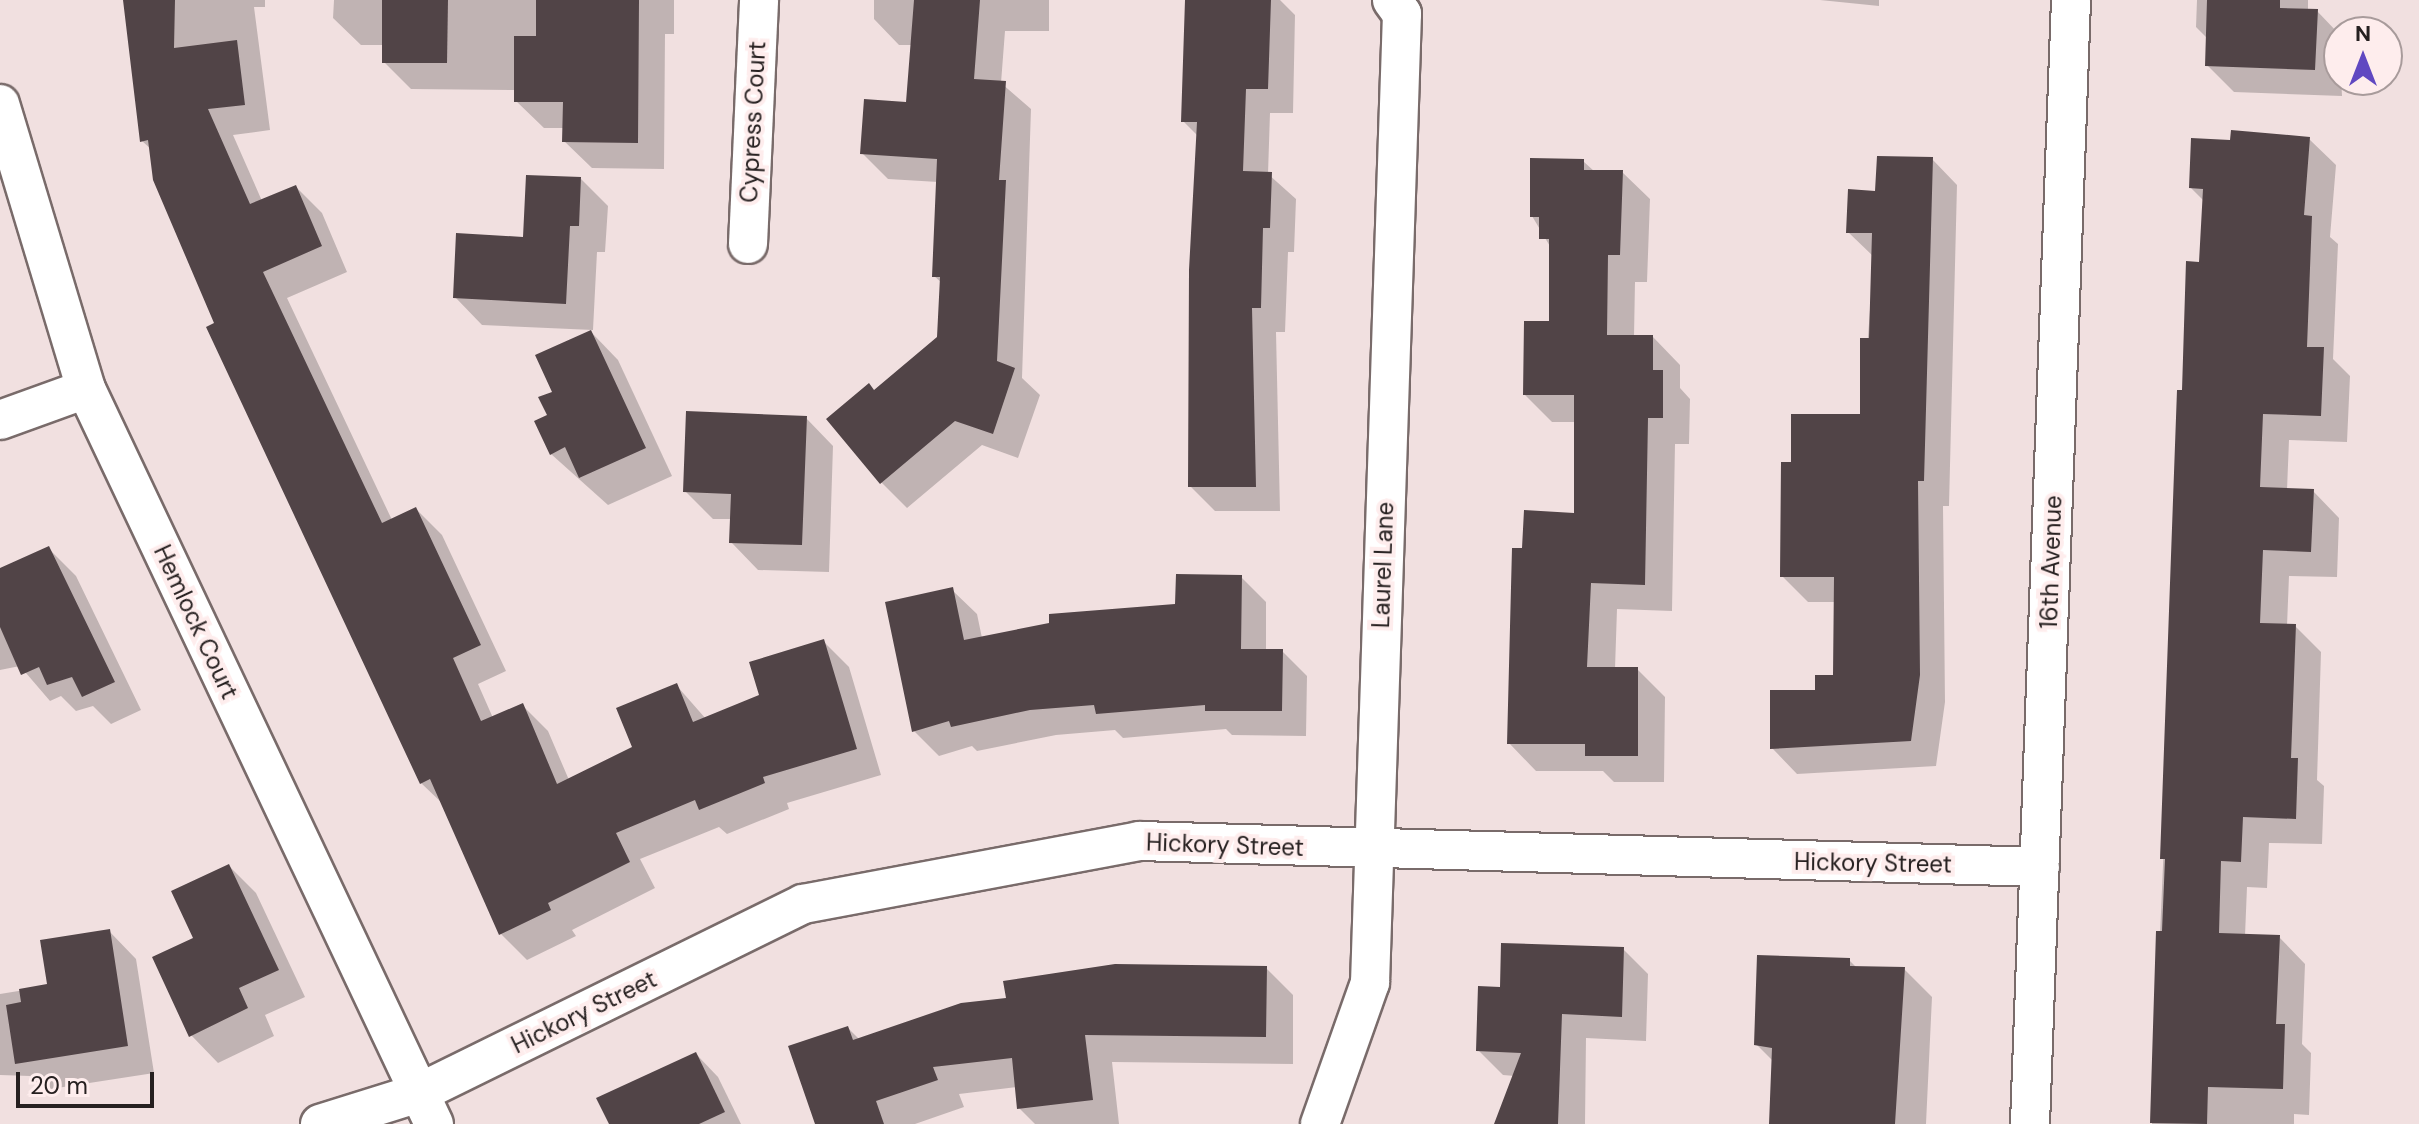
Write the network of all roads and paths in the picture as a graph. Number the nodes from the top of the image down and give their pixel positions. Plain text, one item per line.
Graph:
1 (759, 0) edge
2 (1392, 0) edge
3 (2071, 0) edge
4 (0, 104) edge
5 (748, 244) dead end
6 (86, 389) junction
7 (0, 420) edge
8 (1373, 850) junction
9 (2040, 867) junction
10 (426, 1108) edge
11 (320, 1124) edge
12 (1320, 1124) edge
13 (2030, 1124) edge

1 - 5 street, Cypress Court
2 - 8 street, Laurel Lane
3 - 9 street, 16th Avenue
4 - 6 street, Hemlock Court
6 - 7 street
6 - 10 street, Hemlock Court
8 - 9 street, Hickory Street
8 - 10 street, Hickory Street
8 - 12 street, Laurel Lane
9 - 13 street, 16th Avenue
10 - 11 street, Hickory Street

